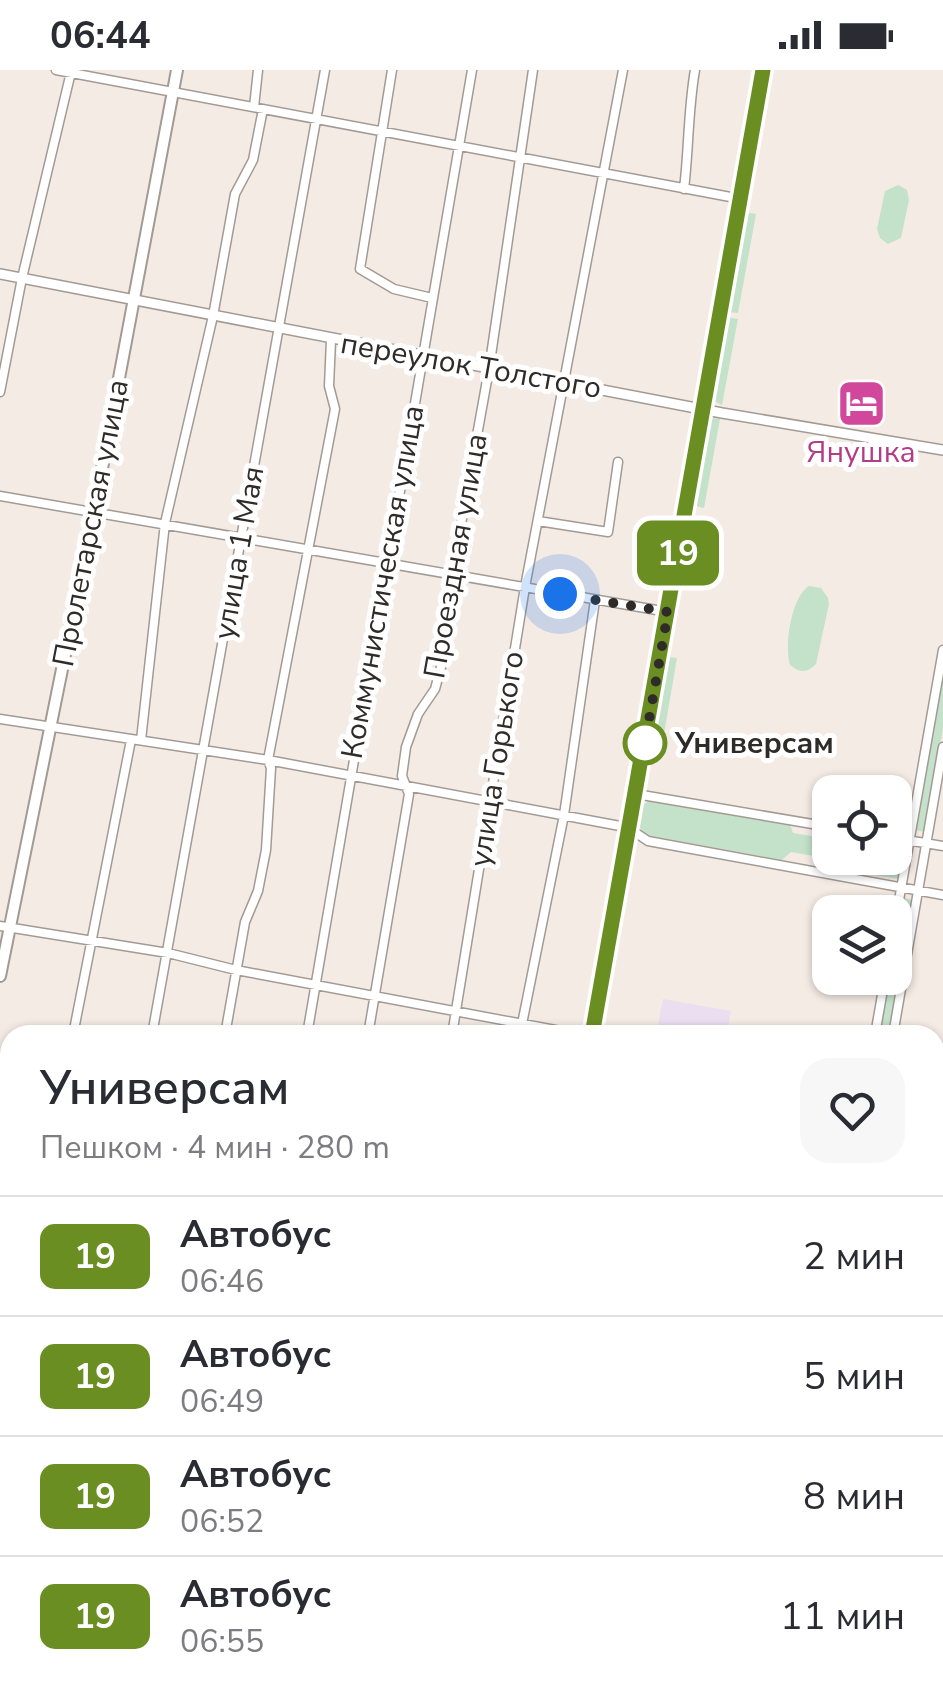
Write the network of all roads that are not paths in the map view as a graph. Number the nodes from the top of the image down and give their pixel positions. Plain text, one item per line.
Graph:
1 (56, 70) edge
2 (177, 70) edge
3 (258, 70) edge
4 (325, 70) edge
5 (392, 70) edge
6 (472, 70) edge
7 (533, 70) edge
8 (623, 70) edge
9 (696, 70) edge
10 (763, 70) edge
11 (71, 72) junction
12 (173, 92) junction
13 (258, 108) junction
14 (316, 119) junction
15 (382, 132) junction
16 (458, 146) junction
17 (519, 157) junction
18 (601, 173) junction
19 (684, 188) junction
20 (740, 199) junction
21 (0, 274) edge
22 (22, 278) junction
23 (432, 298) junction
24 (135, 301) junction
25 (213, 316) junction
26 (278, 329) junction
27 (331, 340) junction
28 (422, 356) junction
29 (489, 369) junction
30 (564, 382) junction
31 (0, 392) edge
32 (704, 409) junction
33 (943, 450) edge
34 (618, 462) dead end
35 (0, 496) edge
36 (94, 511) junction
37 (538, 521) junction
38 (165, 523) junction
39 (243, 537) junction
40 (309, 549) junction
41 (386, 563) junction
42 (452, 574) junction
43 (525, 587) junction
44 (595, 600) junction
45 (668, 612) junction
46 (943, 650) edge
47 (0, 719) edge
48 (52, 727) junction
49 (136, 740) junction
50 (943, 747) edge
51 (202, 750) junction
52 (268, 760) junction
53 (349, 776) junction
54 (406, 785) junction
55 (636, 794) junction
56 (488, 802) junction
57 (564, 815) junction
58 (812, 824) edge
59 (630, 828) junction
60 (912, 828) edge
61 (912, 840) edge
62 (926, 843) junction
63 (943, 846) edge
64 (904, 875) edge
65 (902, 886) junction
66 (919, 890) junction
67 (900, 895) edge
68 (943, 895) edge
69 (4, 927) edge
70 (89, 941) junction
71 (168, 953) junction
72 (236, 970) junction
73 (0, 976) edge
74 (316, 984) junction
75 (374, 994) junction
76 (883, 995) edge
77 (456, 1012) junction
78 (520, 1024) junction
79 (75, 1025) edge
80 (154, 1025) edge
81 (228, 1025) edge
82 (309, 1025) edge
83 (369, 1025) edge
84 (454, 1025) edge
85 (526, 1025) edge
86 (594, 1025) edge
87 (877, 1025) edge
88 (895, 1025) edge

1 - 11 street
2 - 12 main road, Пролетарская улица
3 - 13 street
4 - 14 street, улица 1 Мая
5 - 15 street
6 - 16 street, Коммунистическая улица
7 - 17 street, Проездная улица
8 - 18 street, улица Горького
9 - 19 street
10 - 20 street
11 - 12 street
11 - 22 street
12 - 13 street
12 - 24 main road, Пролетарская улица
13 - 14 street
13 - 25 street
14 - 15 street
14 - 26 street, улица 1 Мая
15 - 16 street
15 - 23 street
16 - 17 street
16 - 23 street, Коммунистическая улица
17 - 18 street
17 - 29 street, Проездная улица
18 - 19 street
18 - 30 street, улица Горького
19 - 20 street
20 - 32 street
21 - 22 street, переулок Толстого
22 - 24 street, переулок Толстого
22 - 31 street
23 - 28 street, Коммунистическая улица
24 - 25 street, переулок Толстого
24 - 36 main road, Пролетарская улица
25 - 26 street, переулок Толстого
25 - 38 street
26 - 27 street, переулок Толстого
26 - 39 street, улица 1 Мая
27 - 28 street, переулок Толстого
27 - 40 street
28 - 29 street, переулок Толстого
28 - 41 street, Коммунистическая улица
29 - 30 street, переулок Толстого
29 - 42 street, Проездная улица
30 - 32 street, переулок Толстого
30 - 37 street, улица Горького
32 - 33 street, переулок Толстого
32 - 45 street
34 - 37 street
35 - 36 street
36 - 38 street
36 - 48 main road, Пролетарская улица
37 - 43 street, улица Горького
38 - 39 street
38 - 49 street
39 - 40 street
39 - 51 street, улица 1 Мая
40 - 41 street
40 - 52 street
41 - 42 street
41 - 53 street, Коммунистическая улица
42 - 43 street
42 - 54 street, Проездная улица
43 - 44 street
43 - 56 street, улица Горького
44 - 45 street
44 - 57 street
45 - 55 street
46 - 60 street
47 - 48 street
48 - 49 street
48 - 69 main road, Пролетарская улица
49 - 51 street
49 - 70 street
50 - 62 street
51 - 52 street
51 - 71 street, улица 1 Мая
52 - 53 street
52 - 72 street
53 - 54 street
53 - 74 street, Коммунистическая улица
54 - 56 street
54 - 75 street, Проездная улица
55 - 58 street
55 - 59 street
56 - 57 street
56 - 77 street, улица Горького
57 - 59 street
57 - 78 street
59 - 65 street
59 - 86 street
61 - 62 street
62 - 63 street
62 - 66 street
64 - 65 street
65 - 66 street
65 - 67 street
66 - 68 street
66 - 88 street
69 - 70 street
69 - 73 main road, Пролетарская улица
70 - 71 street
70 - 79 street
71 - 72 street
71 - 80 street, улица 1 Мая
72 - 74 street
72 - 81 street
74 - 75 street
74 - 82 street, Коммунистическая улица
75 - 77 street
75 - 83 street, Проездная улица
76 - 87 street
77 - 78 street
77 - 84 street, улица Горького
78 - 85 street

